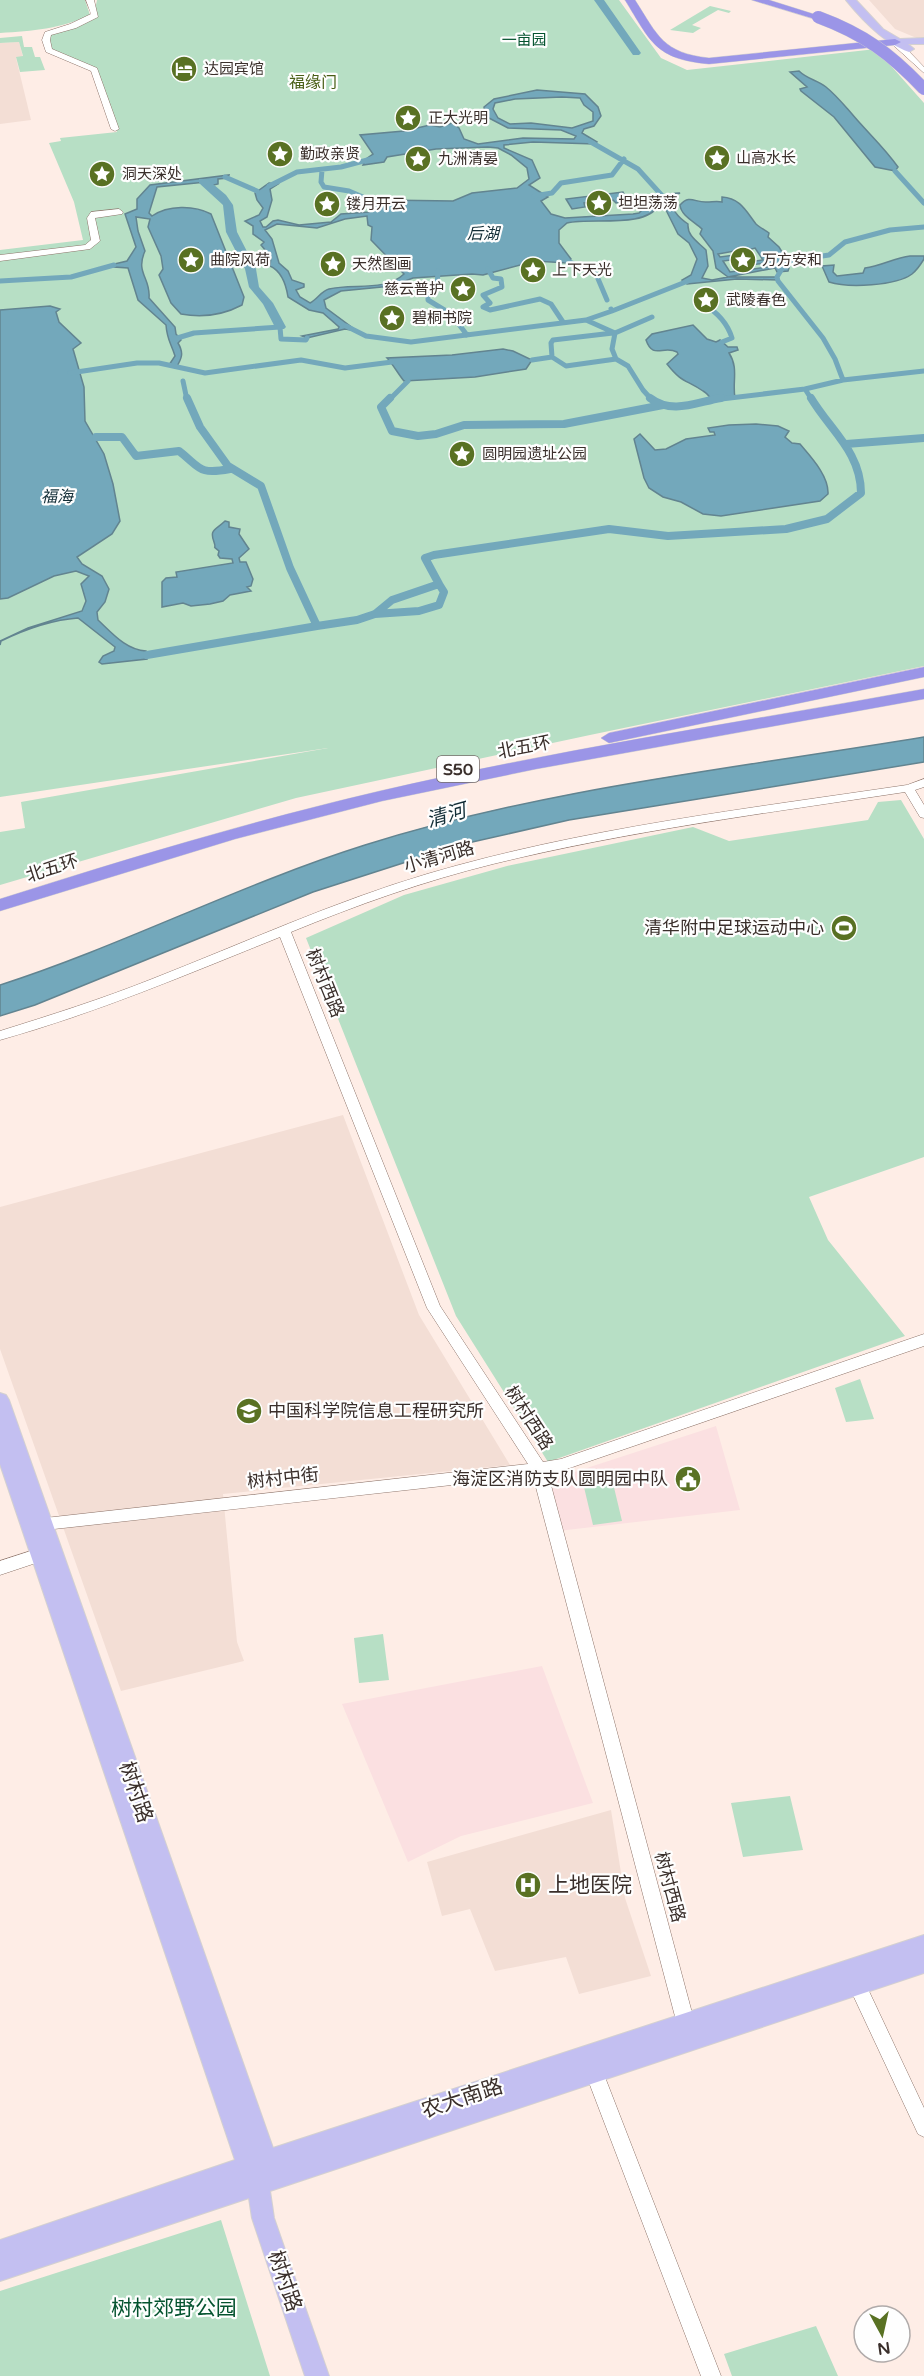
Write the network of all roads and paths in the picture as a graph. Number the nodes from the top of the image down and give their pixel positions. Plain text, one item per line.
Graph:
1 (90, 0) edge
2 (630, 0) edge
3 (757, 0) edge
4 (774, 0) edge
5 (851, 0) edge
6 (858, 0) edge
7 (924, 41) edge
8 (902, 45) junction
9 (924, 47) edge
10 (924, 64) edge
11 (924, 71) edge
12 (924, 78) edge
13 (924, 89) edge
14 (115, 129) dead end
15 (119, 212) dead end
16 (0, 258) edge
17 (924, 672) edge
18 (924, 681) edge
19 (924, 696) edge
20 (924, 706) edge
21 (595, 748) junction
22 (924, 783) edge
23 (908, 788) junction
24 (924, 789) edge
25 (924, 814) edge
26 (0, 892) edge
27 (0, 905) edge
28 (284, 931) junction
29 (0, 1036) edge
30 (924, 1340) edge
31 (0, 1400) edge
32 (0, 1436) edge
33 (539, 1469) junction
34 (37, 1524) junction
35 (40, 1555) junction
36 (0, 1568) edge
37 (924, 1945) edge
38 (924, 1963) edge
39 (853, 1977) junction
40 (686, 2024) junction
41 (594, 2072) junction
42 (924, 2128) edge
43 (257, 2171) junction
44 (0, 2252) edge
45 (0, 2269) edge
46 (317, 2376) edge
47 (711, 2376) edge

1 - 14 street
2 - 8 highway
3 - 13 highway, bridge
4 - 12 highway
5 - 8 main road
6 - 8 main road
7 - 8 main road
8 - 9 main road
8 - 10 street
8 - 11 street
15 - 16 street
17 - 21 highway
18 - 21 highway, 北五环 / S50
19 - 21 highway, 北五环 / S50
20 - 21 highway
21 - 26 highway, 北五环 / S50
21 - 27 highway, 北五环 / S50
22 - 23 street, 小清河路
23 - 24 street, 小清河路
23 - 25 street
23 - 28 street, 小清河路
28 - 29 street, 小清河路
28 - 33 street, 树村西路
30 - 33 street, 树村中街
31 - 34 main road, 树村路
32 - 34 main road, 树村路
33 - 34 street, 树村中街
33 - 40 street, 树村西路
34 - 35 main road, 树村路
34 - 43 main road, 树村路
35 - 36 street
35 - 43 main road, 树村路
37 - 39 main road, 农大南路
38 - 39 main road, 农大南路
39 - 40 main road, 农大南路
39 - 41 main road, 农大南路
39 - 42 street
40 - 43 main road, 农大南路
41 - 43 main road, 农大南路
41 - 47 street
43 - 44 main road, 农大南路
43 - 45 main road, 农大南路
43 - 46 main road, 树村路

